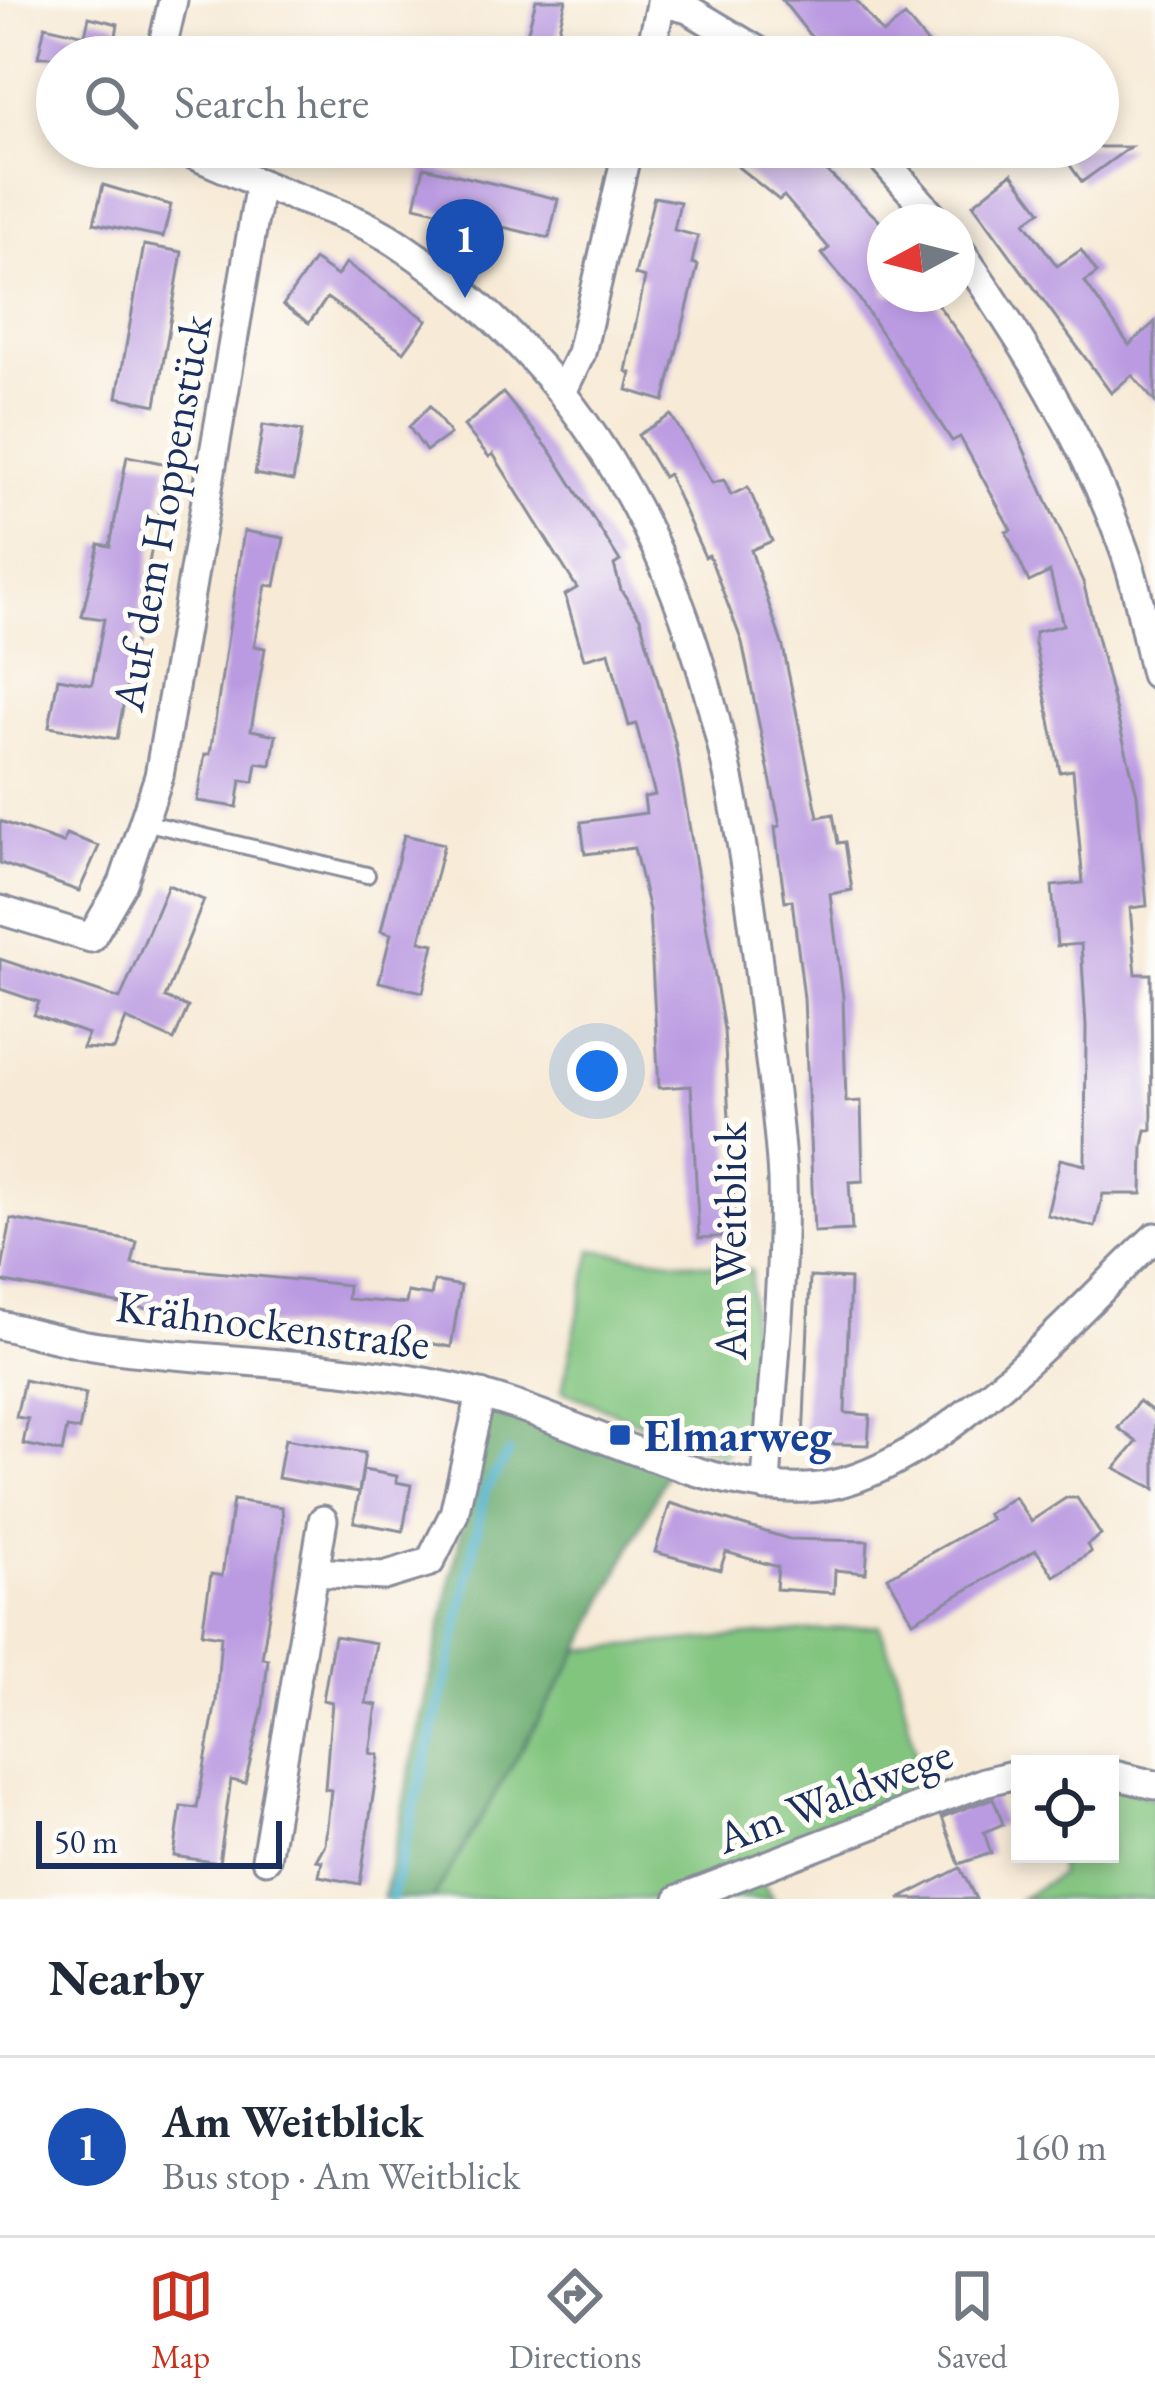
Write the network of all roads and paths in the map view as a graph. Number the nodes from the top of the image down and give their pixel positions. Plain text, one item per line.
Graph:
1 (173, 0) edge
2 (661, 1) edge
3 (165, 36) edge
4 (654, 36) edge
5 (733, 36) edge
6 (223, 168) edge
7 (623, 168) edge
8 (890, 168) edge
9 (260, 183) junction
10 (922, 204) edge
11 (975, 272) edge
12 (563, 390) junction
13 (1125, 551) junction
14 (1155, 578) edge
15 (1155, 674) edge
16 (144, 822) junction
17 (367, 875) dead end
18 (0, 910) edge
19 (1155, 1237) edge
20 (0, 1325) edge
21 (481, 1394) junction
22 (766, 1487) junction
23 (323, 1520) dead end
24 (315, 1572) junction
25 (1011, 1775) edge
26 (1119, 1776) edge
27 (1155, 1785) edge
28 (266, 1858) dead end
29 (679, 1899) edge

1 - 3 street
2 - 4 street
2 - 5 street
6 - 9 street
7 - 12 street
8 - 10 street
9 - 12 street, Am Weitblick
9 - 16 street, Auf dem Hoppenstück
11 - 13 street
12 - 22 street, Am Weitblick
13 - 14 street
13 - 15 street
16 - 17 lane
16 - 18 street, Auf dem Hoppenstück
19 - 22 street, Krähnockenstraße
20 - 21 street, Krähnockenstraße
21 - 22 street, Krähnockenstraße
21 - 24 street
23 - 24 street
24 - 28 street
25 - 29 street, Am Waldwege
26 - 27 street

